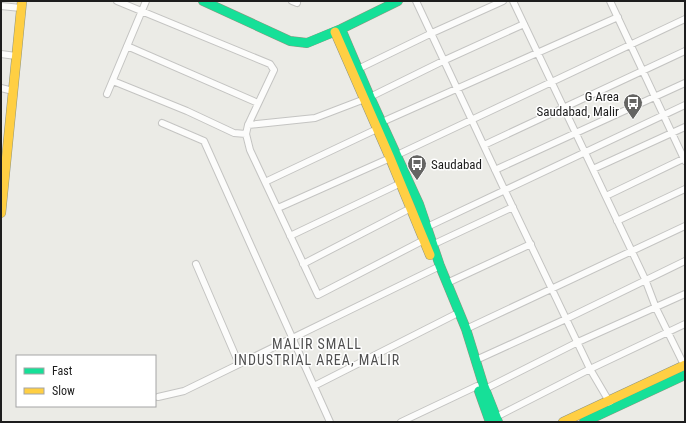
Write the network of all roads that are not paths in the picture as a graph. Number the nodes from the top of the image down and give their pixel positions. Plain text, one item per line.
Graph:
1 (117, 1) edge
2 (146, 1) edge
3 (203, 1) edge
4 (398, 1) edge
5 (416, 1) edge
6 (503, 1) edge
7 (513, 1) edge
8 (610, 1) edge
9 (21, 5) edge
10 (1, 6) edge
11 (142, 11) junction
12 (618, 17) junction
13 (685, 19) edge
14 (524, 24) junction
15 (338, 30) junction
16 (432, 33) junction
17 (631, 44) junction
18 (127, 46) junction
19 (685, 51) edge
20 (538, 52) junction
21 (1, 54) edge
22 (16, 56) junction
23 (444, 60) junction
24 (358, 69) junction
25 (644, 71) junction
26 (113, 81) junction
27 (551, 81) junction
28 (685, 83) edge
29 (1, 88) edge
30 (458, 88) junction
31 (13, 91) junction
32 (107, 94) dead end
33 (655, 97) junction
34 (367, 98) junction
35 (258, 103) junction
36 (685, 106) edge
37 (564, 107) junction
38 (664, 116) junction
39 (472, 119) junction
40 (162, 123) dead end
41 (248, 125) junction
42 (379, 125) junction
43 (685, 127) edge
44 (576, 133) junction
45 (672, 133) junction
46 (246, 134) junction
47 (484, 145) junction
48 (585, 152) junction
49 (394, 156) junction
50 (685, 159) edge
51 (593, 169) junction
52 (495, 170) junction
53 (265, 182) junction
54 (401, 183) junction
55 (685, 189) edge
56 (505, 191) junction
57 (606, 196) junction
58 (278, 208) junction
59 (411, 208) junction
60 (513, 208) junction
61 (1, 213) edge
62 (617, 221) junction
63 (685, 226) edge
64 (427, 227) junction
65 (290, 236) junction
66 (428, 242) junction
67 (531, 244) junction
68 (632, 251) junction
69 (685, 261) edge
70 (196, 264) dead end
71 (303, 264) junction
72 (438, 267) junction
73 (646, 279) junction
74 (447, 283) junction
75 (551, 288) junction
76 (685, 294) edge
77 (656, 308) junction
78 (456, 314) junction
79 (566, 319) junction
80 (685, 324) edge
81 (466, 329) junction
82 (668, 332) junction
83 (292, 338) junction
84 (578, 342) junction
85 (476, 360) junction
86 (239, 364) junction
87 (685, 365) edge
88 (590, 369) junction
89 (685, 375) edge
90 (314, 386) junction
91 (481, 388) junction
92 (158, 397) dead end
93 (611, 404) junction
94 (494, 420) edge
95 (330, 422) edge
96 (401, 422) edge
97 (563, 422) edge
98 (584, 422) edge

1 - 11 street
2 - 11 street
3 - 15 street
4 - 15 street
5 - 16 street
6 - 16 street
7 - 14 street
8 - 12 street
9 - 10 street
9 - 22 street
11 - 18 street
11 - 35 street
12 - 17 street
12 - 20 street
13 - 17 street
14 - 20 street
14 - 23 street
15 - 24 street
15 - 34 street
16 - 23 street
16 - 24 street
17 - 25 street
17 - 27 street
18 - 26 street
18 - 35 street
19 - 25 street
20 - 27 street
20 - 30 street
21 - 22 street
22 - 31 street
23 - 30 street
23 - 34 street
24 - 34 street
25 - 33 street
25 - 37 street
26 - 32 street
26 - 46 street
27 - 37 street
27 - 39 street
28 - 33 street
29 - 31 street
30 - 39 street
30 - 42 street
31 - 61 street
33 - 38 street
33 - 44 street
34 - 41 street
34 - 42 street
35 - 41 street
36 - 38 street
37 - 44 street
37 - 47 street
38 - 45 street
38 - 48 street
39 - 47 street
39 - 49 street
40 - 83 street
41 - 46 street
42 - 49 street
42 - 53 street
43 - 45 street
44 - 48 street
44 - 52 street
45 - 50 street
45 - 51 street
46 - 53 street
47 - 52 street
48 - 51 street
48 - 56 street
49 - 54 street
49 - 58 street
49 - 64 street
50 - 57 street
51 - 57 street
52 - 56 street
53 - 58 street
54 - 59 street
54 - 65 street
55 - 62 street
56 - 60 street
56 - 64 street
57 - 62 street
58 - 65 street
59 - 66 street
59 - 71 street
60 - 66 street
60 - 67 street
62 - 68 street
63 - 68 street
64 - 66 street
65 - 71 street
66 - 71 street
66 - 72 street
67 - 74 street
67 - 75 street
68 - 73 street
68 - 75 street
69 - 73 street
70 - 86 street
72 - 74 street
72 - 78 street
72 - 83 street
73 - 77 street
73 - 79 street
74 - 78 street
75 - 79 street
75 - 81 street
76 - 77 street
77 - 82 street
77 - 84 street
78 - 81 street
78 - 90 street
78 - 91 street
79 - 84 street
79 - 85 street
80 - 82 street
81 - 85 street
82 - 87 street
82 - 88 street
83 - 86 street
83 - 90 street
84 - 88 street
84 - 91 street
85 - 91 street
86 - 92 street
87 - 93 street
88 - 93 street
88 - 94 street
89 - 93 street
90 - 95 street
91 - 94 street
91 - 96 street
93 - 97 street
93 - 98 street

